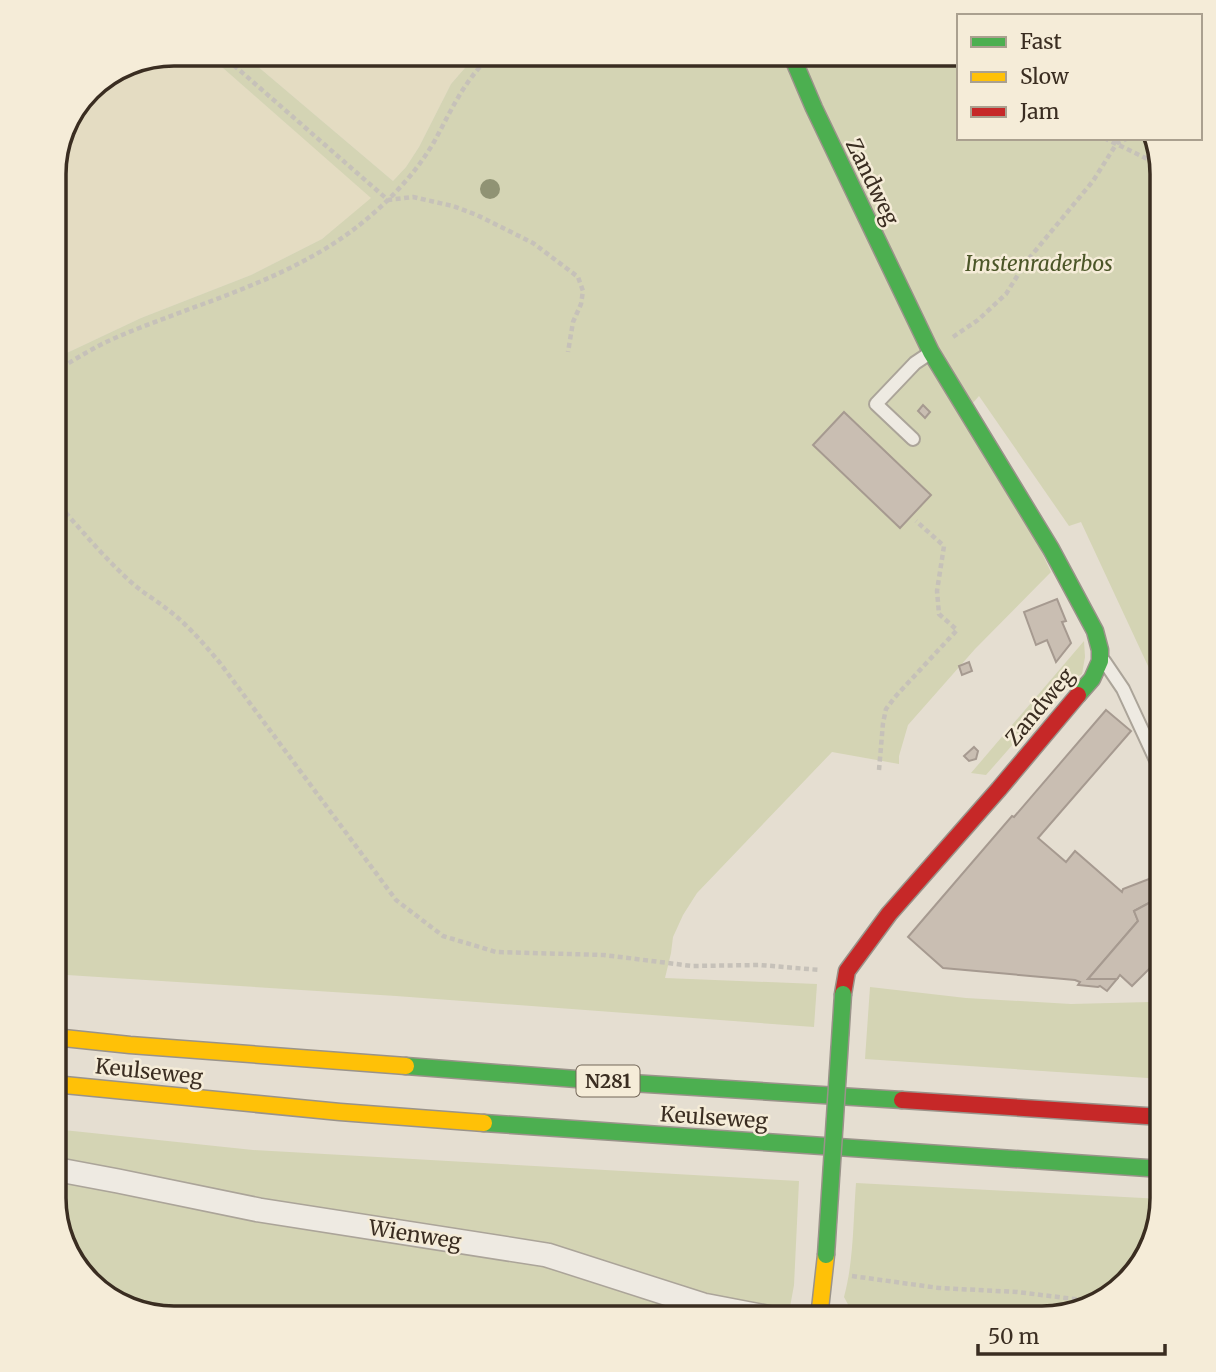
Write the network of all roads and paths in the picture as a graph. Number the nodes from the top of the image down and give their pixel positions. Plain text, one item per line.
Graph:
1 (236, 67) edge
2 (482, 67) edge
3 (797, 67) edge
4 (1116, 141) edge
5 (1148, 158) edge
6 (388, 200) junction
7 (568, 352) dead end
8 (931, 352) junction
9 (67, 365) edge
10 (913, 439) dead end
11 (67, 515) edge
12 (916, 521) dead end
13 (1102, 658) junction
14 (1150, 747) edge
15 (879, 770) dead end
16 (846, 971) junction
17 (67, 1038) edge
18 (67, 1085) edge
19 (67, 1092) edge
20 (143, 1093) junction
21 (1150, 1116) edge
22 (1150, 1168) edge
23 (67, 1172) edge
24 (825, 1272) junction
25 (1077, 1299) edge
26 (708, 1306) edge
27 (821, 1306) edge

1 - 6 path
2 - 6 path
3 - 8 main road, Zandweg
4 - 5 path
4 - 8 path
6 - 7 path
6 - 9 path
8 - 10 lane
8 - 13 main road, Zandweg
11 - 16 path
12 - 15 path
13 - 14 lane
13 - 16 main road, Zandweg
16 - 24 main road, bridge
17 - 21 main road, Keulseweg / N281
18 - 20 main road, Keulseweg
19 - 20 main road
20 - 22 main road, Keulseweg
23 - 26 street, Wienweg
24 - 25 path
24 - 27 main road

